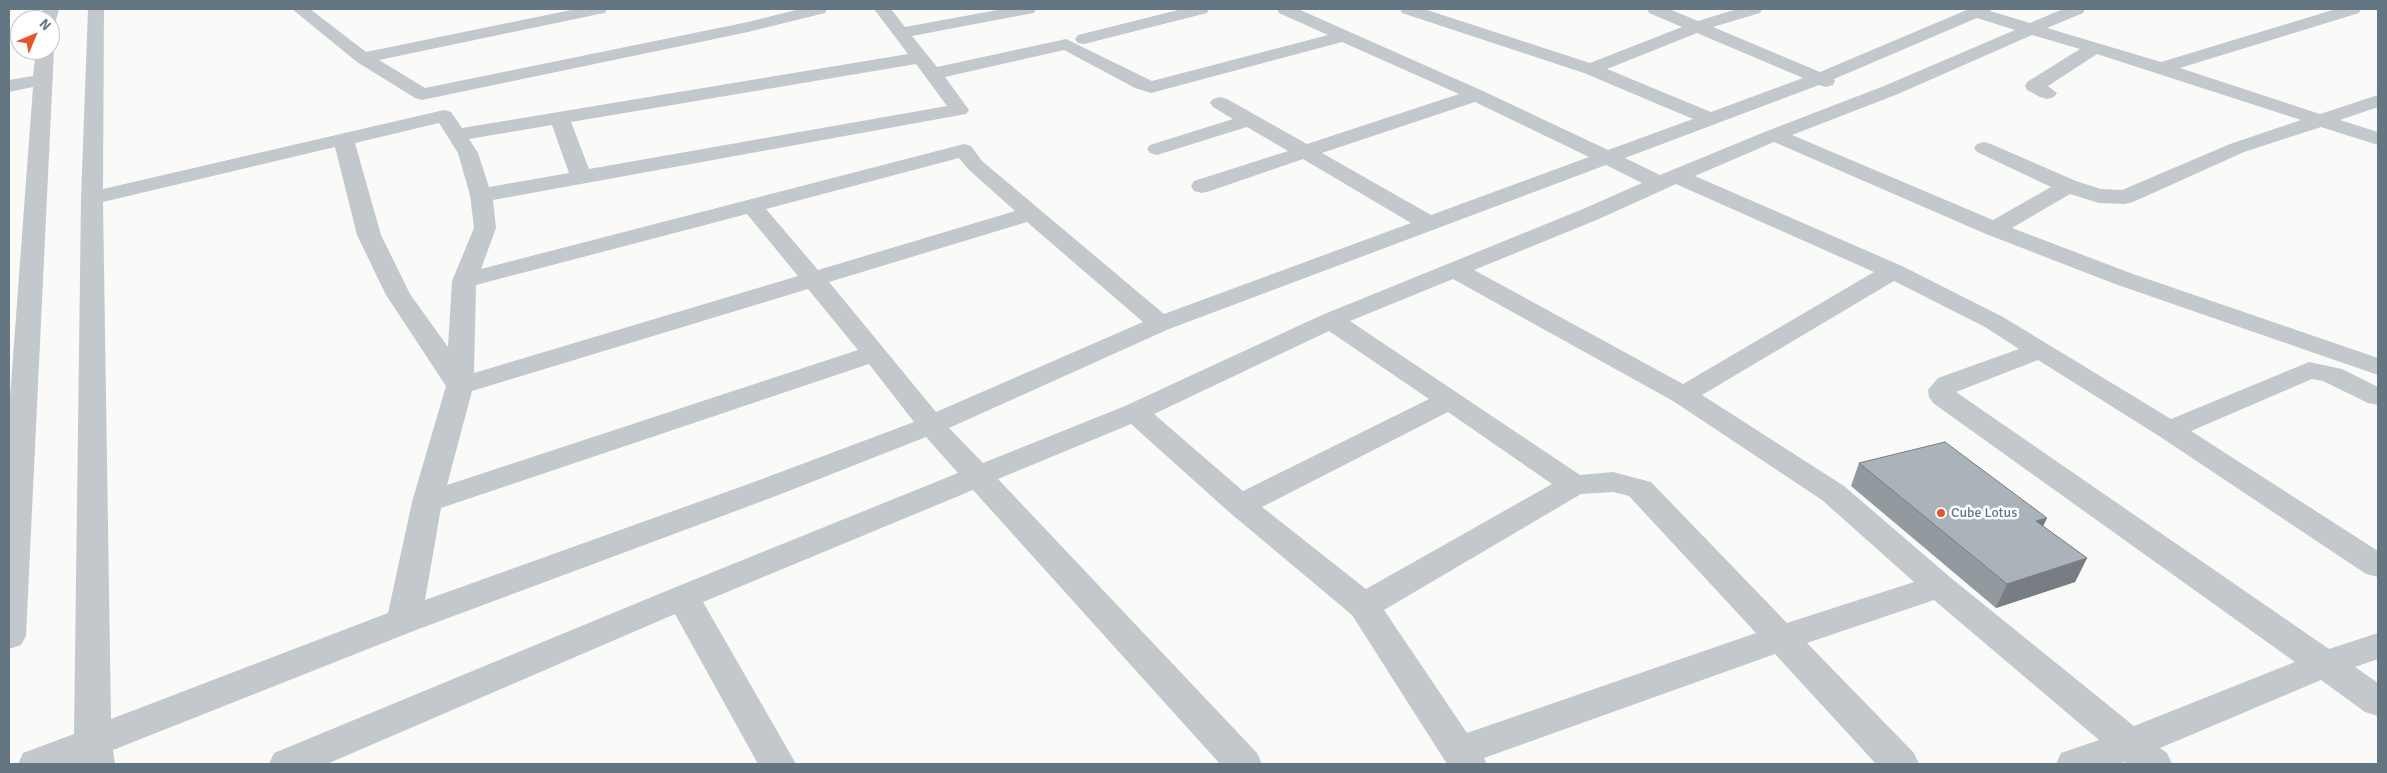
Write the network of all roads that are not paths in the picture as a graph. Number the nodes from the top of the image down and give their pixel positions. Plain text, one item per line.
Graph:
1 (96, 9) edge
2 (599, 9) edge
3 (819, 9) edge
4 (882, 9) edge
5 (1028, 9) edge
6 (1201, 9) edge
7 (1285, 9) edge
8 (1411, 9) edge
9 (1654, 9) edge
10 (1689, 9) edge
11 (1754, 9) edge
12 (2077, 9) edge
13 (2353, 9) edge
14 (308, 10) edge
15 (1979, 10) edge
16 (778, 13) edge
17 (1715, 20) junction
18 (1696, 27) junction
19 (2031, 29) junction
20 (900, 33) junction
21 (1344, 36) junction
22 (1084, 39) dead end
23 (2095, 48) junction
24 (363, 58) junction
25 (919, 58) junction
26 (44, 61) edge
27 (2161, 68) junction
28 (1592, 69) junction
29 (1838, 71) junction
30 (933, 74) junction
31 (1816, 77) junction
32 (9, 86) edge
33 (1890, 90) junction
34 (2047, 93) dead end
35 (422, 94) junction
36 (1476, 95) junction
37 (1870, 98) junction
38 (2378, 100) edge
39 (1220, 103) dead end
40 (959, 110) junction
41 (560, 118) junction
42 (1710, 119) junction
43 (2320, 119) junction
44 (1250, 120) junction
45 (450, 126) junction
46 (1774, 135) junction
47 (2378, 138) edge
48 (344, 140) junction
49 (1984, 148) dead end
50 (964, 150) junction
51 (1157, 150) dead end
52 (1306, 152) junction
53 (1605, 157) junction
54 (581, 177) junction
55 (1668, 179) junction
56 (1202, 186) dead end
57 (2068, 186) junction
58 (481, 195) junction
59 (92, 198) junction
60 (752, 206) junction
61 (1032, 213) junction
62 (1428, 224) junction
63 (1994, 229) junction
64 (1455, 270) junction
65 (1893, 271) junction
66 (814, 280) junction
67 (464, 281) junction
68 (1331, 320) junction
69 (1160, 324) junction
70 (2378, 345) edge
71 (2041, 350) junction
72 (17, 352) edge
73 (875, 353) junction
74 (2367, 363) edge
75 (460, 386) junction
76 (1683, 395) junction
77 (2378, 397) edge
78 (1450, 400) junction
79 (1135, 412) junction
80 (931, 425) junction
81 (2169, 430) junction
82 (979, 476) junction
83 (1574, 485) junction
84 (427, 502) junction
85 (1240, 505) junction
86 (2378, 566) edge
87 (1939, 586) junction
88 (682, 597) junction
89 (1364, 606) junction
90 (404, 621) junction
91 (9, 636) edge
92 (1781, 638) junction
93 (2378, 646) edge
94 (2325, 664) junction
95 (2378, 702) edge
96 (346, 752) edge
97 (94, 753) edge
98 (2142, 754) edge
99 (1463, 757) edge
100 (37, 764) edge
101 (288, 764) edge
102 (777, 764) edge
103 (1242, 764) edge
104 (1900, 764) edge
105 (2075, 764) edge

1 - 59 street
2 - 24 street
3 - 16 street
4 - 20 street
5 - 20 street
6 - 22 street
7 - 21 street
8 - 28 street
9 - 18 street
10 - 17 street
11 - 17 street
12 - 19 street
13 - 27 street
14 - 24 street
15 - 19 street
15 - 29 street
16 - 35 street
17 - 18 street
17 - 29 street
18 - 28 street
18 - 31 street
19 - 23 street
19 - 33 street
20 - 25 street
21 - 30 street
21 - 36 street
23 - 27 street
23 - 34 street
24 - 35 street
25 - 30 street
25 - 41 street
26 - 32 street
26 - 72 street
27 - 43 street
28 - 42 street
29 - 31 street
29 - 33 street
30 - 40 street
31 - 37 street
31 - 42 street
33 - 37 street
35 - 45 street
36 - 52 street
36 - 53 street
37 - 46 street
38 - 43 street
39 - 44 street
40 - 50 street
40 - 54 street
41 - 45 street
41 - 54 street
42 - 53 street
43 - 47 street
43 - 57 street
44 - 51 street
44 - 52 street
45 - 48 street
45 - 58 street
46 - 55 street
46 - 63 street
48 - 59 street
48 - 75 street
49 - 57 street
50 - 60 street
50 - 61 street
52 - 56 street
52 - 62 street
53 - 55 street
53 - 62 street
54 - 58 street
55 - 64 street
55 - 65 street
57 - 63 street
58 - 67 street
59 - 97 street
60 - 66 street
60 - 67 street
61 - 66 street
61 - 69 street
62 - 69 street
63 - 74 street
64 - 68 street
64 - 76 street
65 - 71 street
65 - 76 street
66 - 73 street
66 - 75 street
67 - 75 street
68 - 78 street
68 - 79 street
69 - 80 street
70 - 74 street
71 - 81 street
71 - 94 street
72 - 91 street
73 - 80 street
73 - 84 street
75 - 84 street
76 - 87 street
77 - 81 street
78 - 83 street
78 - 85 street
79 - 82 street
79 - 85 street
80 - 82 street
80 - 90 street
81 - 86 street
82 - 88 street
82 - 103 street
83 - 89 street
83 - 92 street
84 - 90 street
85 - 89 street
87 - 92 street
87 - 98 street
88 - 96 street
88 - 102 street
89 - 99 street
90 - 97 street
92 - 99 street
92 - 104 street
93 - 94 street
94 - 95 street
94 - 98 street
96 - 101 street
97 - 100 street
98 - 105 street

